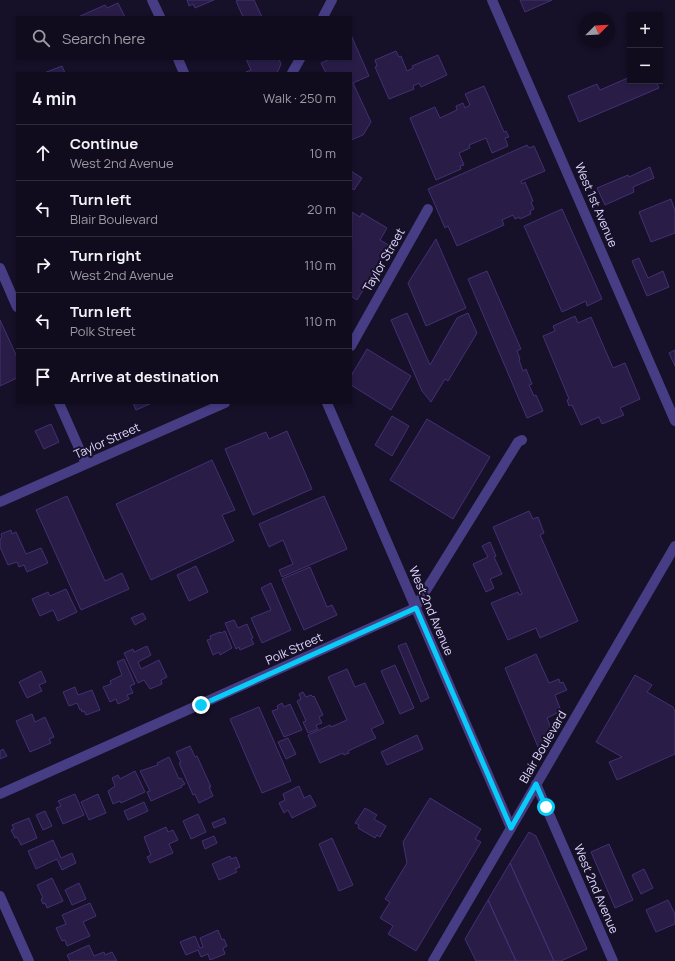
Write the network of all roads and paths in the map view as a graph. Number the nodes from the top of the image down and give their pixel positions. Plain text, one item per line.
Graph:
1 (152, 0) edge
2 (332, 0) edge
3 (492, 0) edge
4 (160, 16) edge
5 (324, 16) edge
6 (178, 60) edge
7 (299, 60) edge
8 (184, 72) edge
9 (293, 72) edge
10 (428, 209) dead end
11 (0, 268) edge
12 (16, 305) edge
13 (352, 344) edge
14 (59, 404) edge
15 (223, 404) edge
16 (327, 404) edge
17 (675, 421) edge
18 (522, 440) dead end
19 (86, 464) junction
20 (0, 502) edge
21 (675, 546) edge
22 (416, 608) junction
23 (536, 784) junction
24 (0, 794) edge
25 (511, 828) junction
26 (0, 896) edge
27 (29, 961) edge
28 (433, 961) edge
29 (613, 961) edge

1 - 4 street
2 - 5 street
3 - 17 street, West 1st Avenue
6 - 8 street
7 - 9 street
10 - 13 street, Taylor Street
11 - 12 street
14 - 19 street
15 - 19 street, Taylor Street
16 - 22 street, West 2nd Avenue
18 - 22 street
19 - 20 street, Taylor Street
21 - 23 street, Blair Boulevard
22 - 24 street, Polk Street
22 - 25 street, West 2nd Avenue
23 - 25 street, Blair Boulevard
23 - 29 street, West 2nd Avenue
25 - 28 street, Blair Boulevard
26 - 27 street

